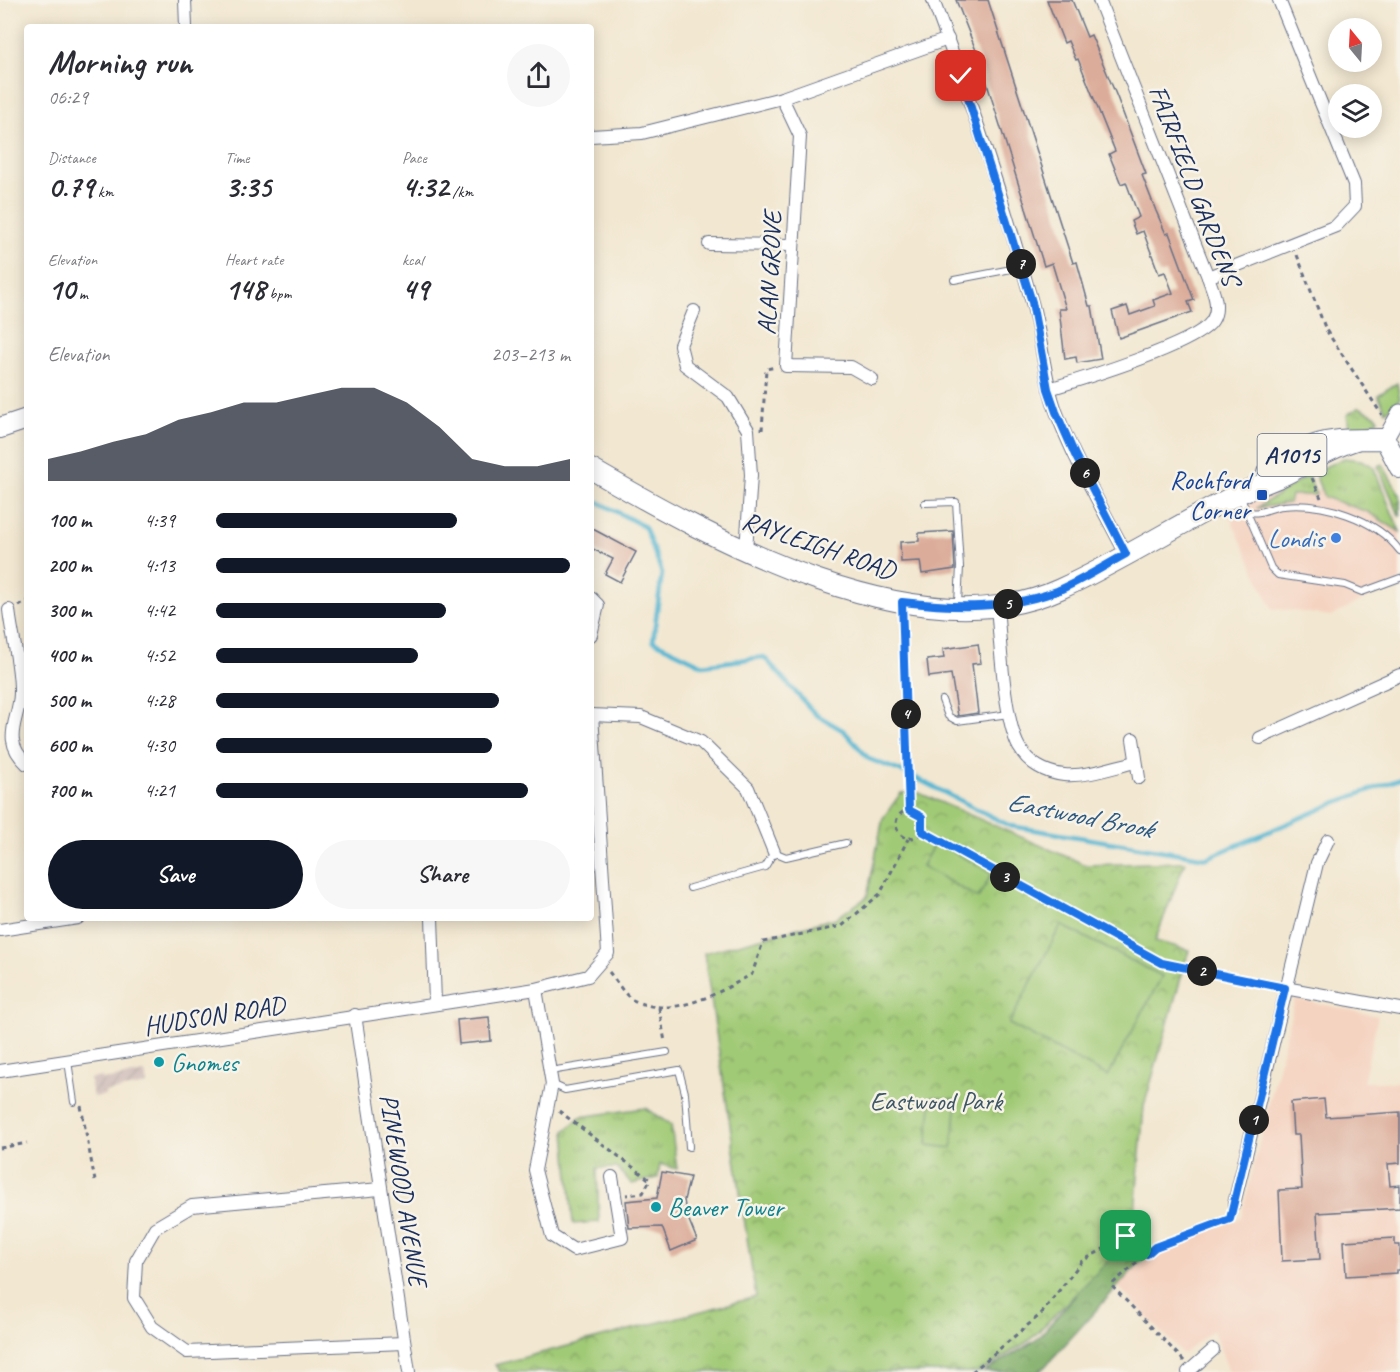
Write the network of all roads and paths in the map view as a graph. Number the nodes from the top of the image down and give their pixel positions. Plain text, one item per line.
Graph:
1 (185, 0) edge
2 (933, 0) edge
3 (1099, 0) edge
4 (1279, 0) edge
5 (186, 24) edge
6 (948, 39) junction
7 (782, 98) junction
8 (594, 136) edge
9 (710, 244) dead end
10 (1293, 244) junction
11 (793, 245) junction
12 (1022, 267) junction
13 (1209, 277) junction
14 (954, 280) dead end
15 (694, 311) dead end
16 (872, 379) dead end
17 (1048, 389) junction
18 (24, 420) edge
19 (1392, 425) edge
20 (0, 428) edge
21 (1400, 468) edge
22 (594, 471) edge
23 (1310, 471) dead end
24 (1321, 498) dead end
25 (1242, 502) junction
26 (925, 503) dead end
27 (746, 551) junction
28 (1400, 551) edge
29 (1126, 554) junction
30 (1400, 578) edge
31 (594, 601) edge
32 (902, 602) junction
33 (997, 606) junction
34 (958, 607) junction
35 (9, 610) dead end
36 (594, 622) edge
37 (1400, 675) edge
38 (942, 700) dead end
39 (1009, 714) junction
40 (594, 715) edge
41 (1260, 738) dead end
42 (1133, 739) dead end
43 (594, 745) edge
44 (24, 761) edge
45 (1136, 762) junction
46 (1139, 778) dead end
47 (909, 810) junction
48 (922, 831) junction
49 (908, 839) junction
50 (1328, 840) dead end
51 (846, 843) dead end
52 (774, 852) junction
53 (690, 888) dead end
54 (58, 921) edge
55 (432, 921) edge
56 (0, 930) edge
57 (600, 962) junction
58 (1162, 963) joint
59 (1285, 988) junction
60 (536, 989) junction
61 (435, 1002) junction
62 (1400, 1009) edge
63 (355, 1015) junction
64 (667, 1052) dead end
65 (68, 1060) junction
66 (0, 1071) edge
67 (550, 1071) junction
68 (552, 1084) junction
69 (74, 1102) joint
70 (548, 1103) junction
71 (27, 1143) dead end
72 (689, 1147) dead end
73 (0, 1148) edge
74 (612, 1177) dead end
75 (95, 1181) dead end
76 (380, 1190) junction
77 (615, 1197) junction
78 (1234, 1204) joint
79 (1147, 1254) junction
80 (404, 1343) junction
81 (1213, 1350) dead end
82 (1190, 1370) edge
83 (409, 1372) edge
84 (972, 1372) edge

1 - 5 street
2 - 6 street
3 - 13 street, FAIRFIELD GARDENS
4 - 10 street
6 - 7 street
6 - 12 street
7 - 8 street
7 - 11 street, ALAN GROVE
9 - 11 street
10 - 13 street
10 - 19 path
11 - 16 street, ALAN GROVE
12 - 14 lane
12 - 17 street
13 - 17 street, FAIRFIELD GARDENS
15 - 27 street
17 - 29 street
18 - 20 main road
19 - 21 main road
19 - 25 main road, RAYLEIGH ROAD / A1015
22 - 27 main road, RAYLEIGH ROAD / A1015
23 - 24 path
25 - 28 lane
25 - 29 main road, RAYLEIGH ROAD / A1015
25 - 30 lane
26 - 34 lane
27 - 32 main road, RAYLEIGH ROAD / A1015
29 - 33 main road, RAYLEIGH ROAD / A1015
31 - 36 street
32 - 34 main road, RAYLEIGH ROAD / A1015
32 - 47 path
33 - 34 main road, RAYLEIGH ROAD / A1015
33 - 39 street
35 - 44 street
37 - 41 street
38 - 39 lane
39 - 45 street
40 - 52 street
42 - 45 street
43 - 57 street
45 - 46 street
47 - 48 path
47 - 49 path
48 - 49 path
48 - 58 path
49 - 57 path
50 - 59 street
51 - 52 lane
52 - 53 lane
54 - 56 street
55 - 61 street
57 - 60 street, HUDSON ROAD
58 - 59 lane
59 - 62 street
59 - 78 street
60 - 61 street, HUDSON ROAD
60 - 67 street
61 - 63 street, HUDSON ROAD
63 - 65 street, HUDSON ROAD
63 - 76 street, PINEWOOD AVENUE
64 - 67 lane
65 - 66 street, HUDSON ROAD
65 - 69 lane
67 - 68 street
68 - 70 street
68 - 72 lane
69 - 75 path
70 - 77 path
70 - 77 street
71 - 73 path
74 - 77 street
76 - 80 street, PINEWOOD AVENUE
76 - 80 street
78 - 79 path
79 - 82 path
79 - 84 path
80 - 83 street, PINEWOOD AVENUE
81 - 82 street

